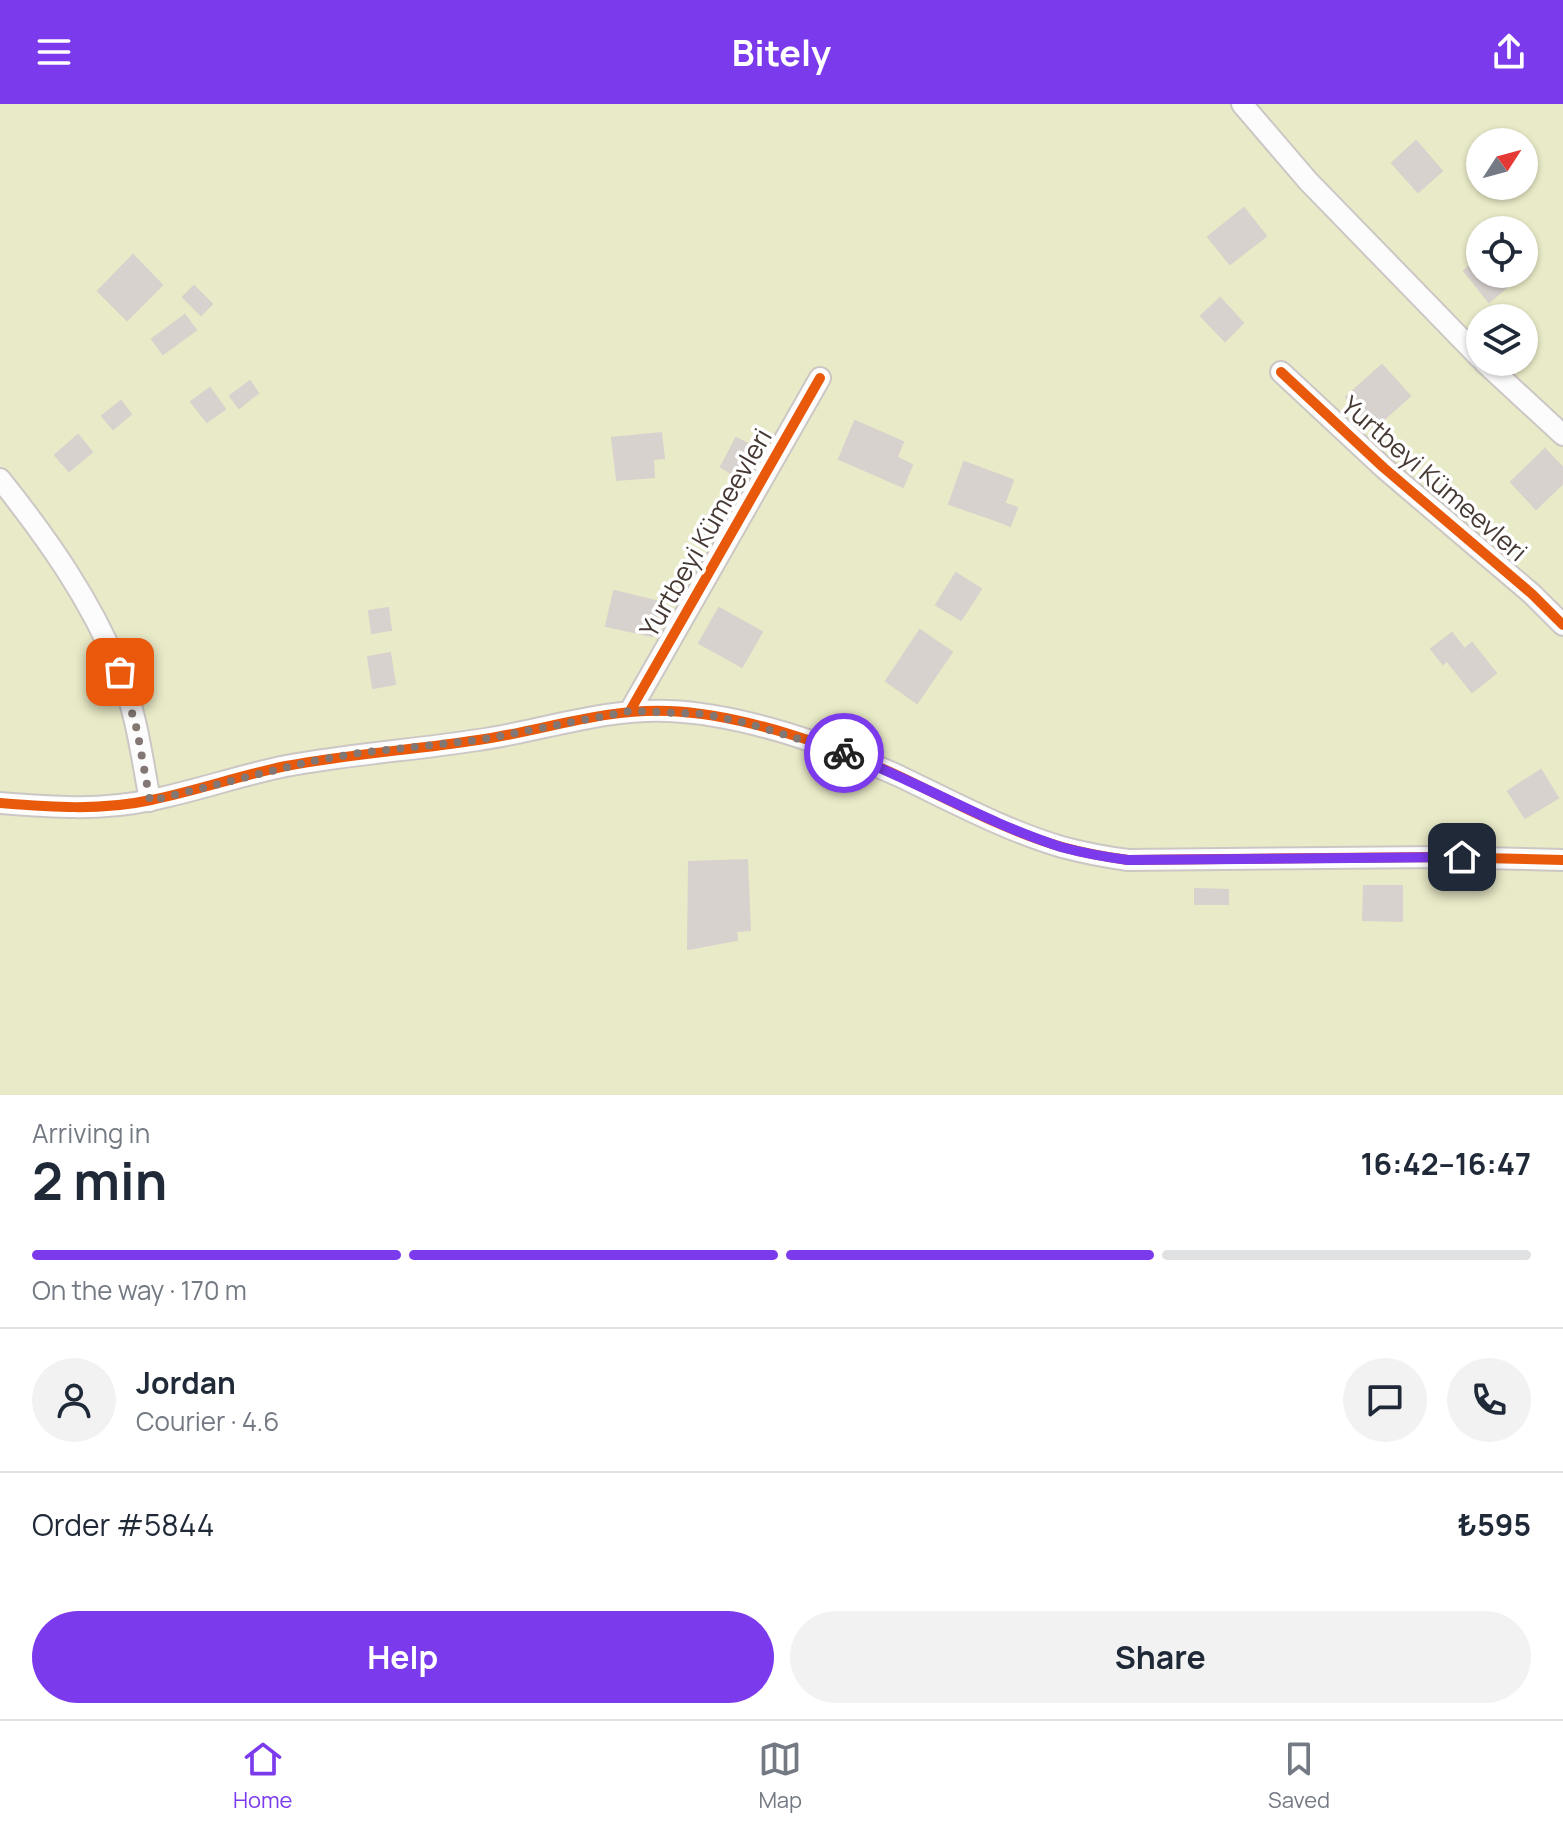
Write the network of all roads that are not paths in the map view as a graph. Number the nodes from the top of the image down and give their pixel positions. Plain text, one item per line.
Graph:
1 (1242, 104) edge
2 (1466, 344) edge
3 (1281, 372) dead end
4 (1499, 376) edge
5 (820, 378) dead end
6 (1563, 435) edge
7 (0, 479) edge
8 (1561, 620) edge
9 (630, 711) junction
10 (150, 801) junction
11 (0, 803) edge
12 (1563, 860) edge

1 - 2 street
3 - 8 street, Yurtbeyi Kümeevleri
4 - 6 street
5 - 9 street, Yurtbeyi Kümeevleri
7 - 10 street
9 - 10 street
9 - 12 street
10 - 11 street

